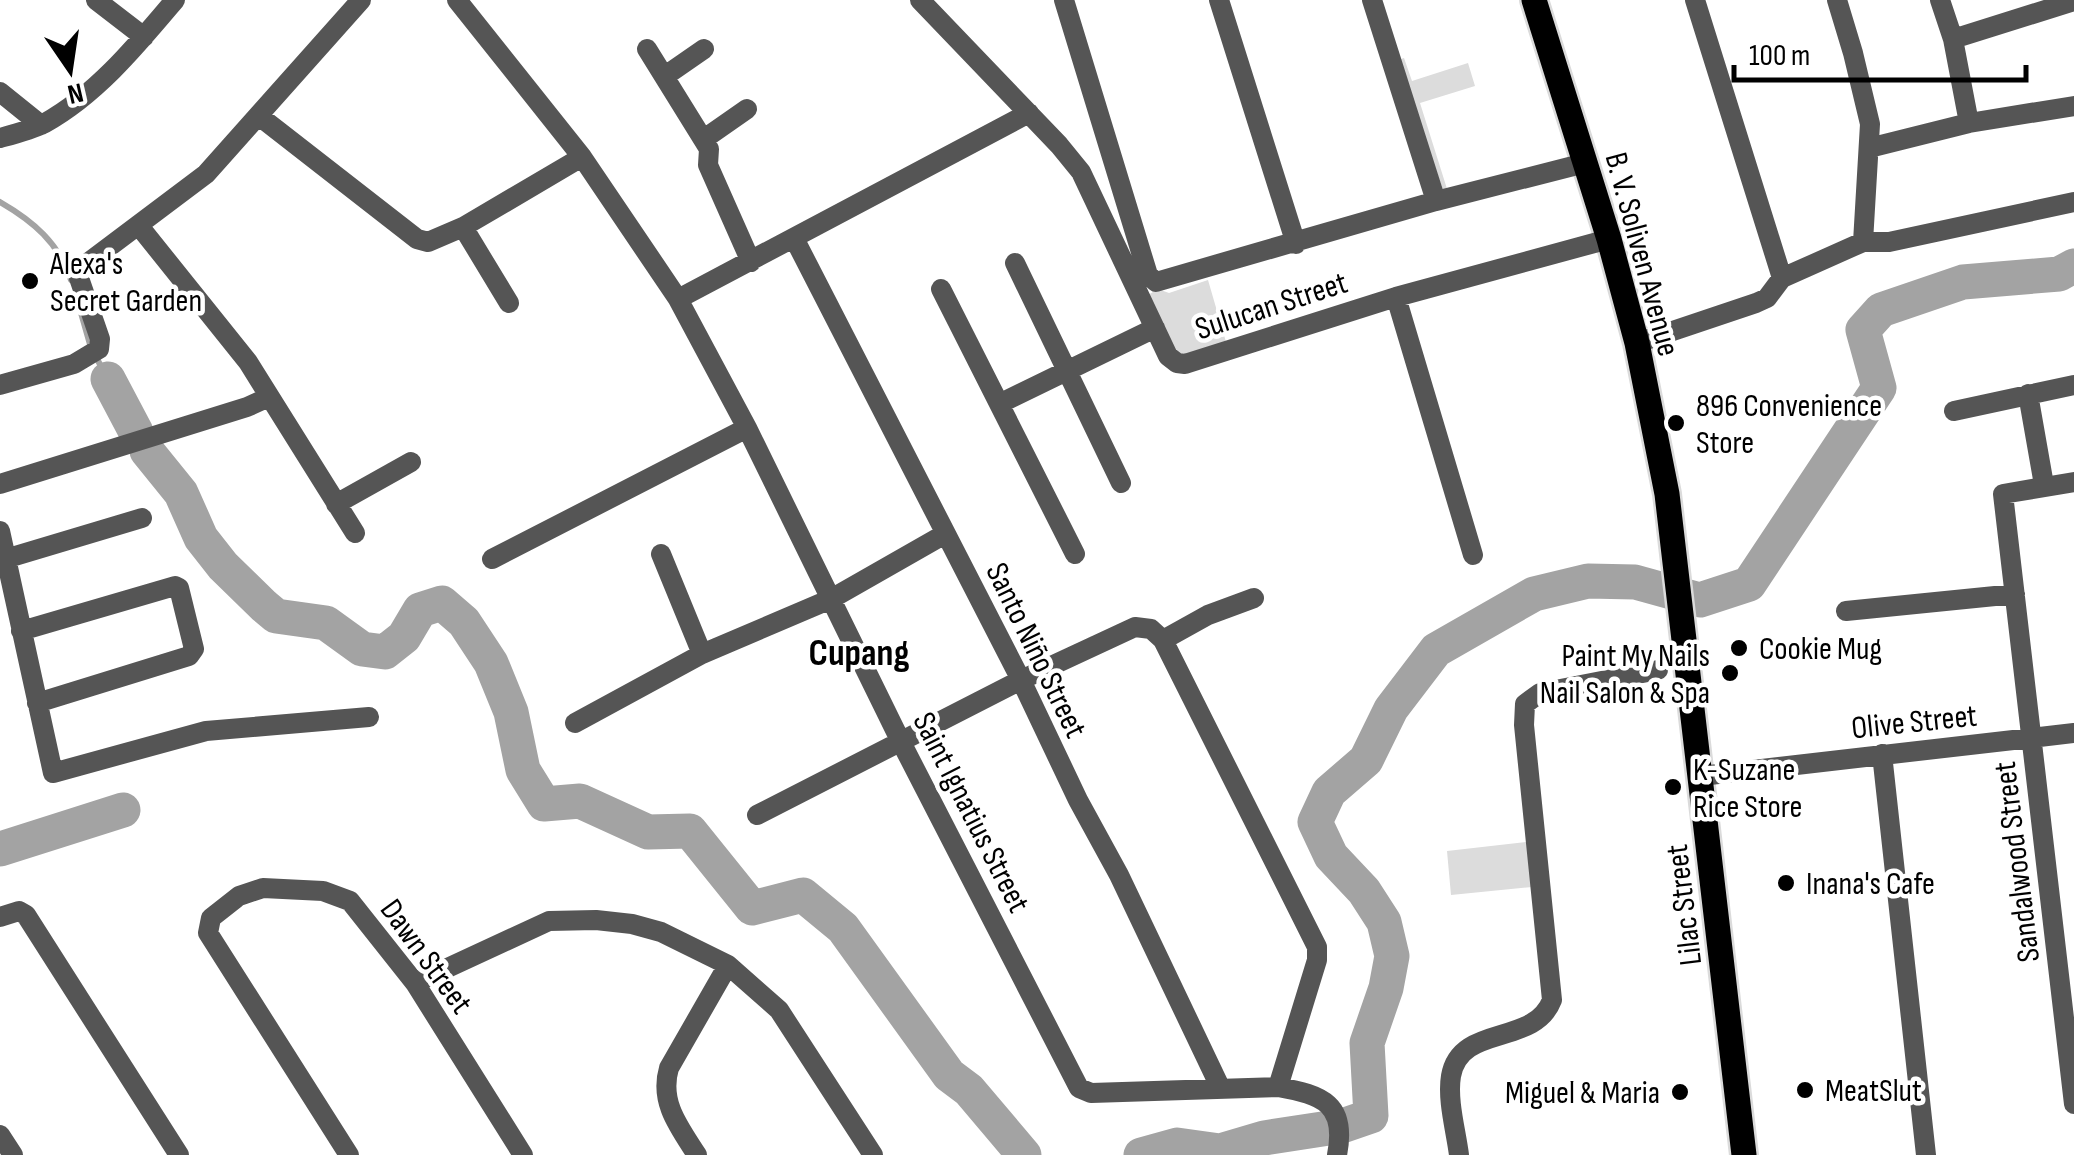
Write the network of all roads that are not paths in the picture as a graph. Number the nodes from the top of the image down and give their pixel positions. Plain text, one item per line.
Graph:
1 (96, 0) edge
2 (176, 0) edge
3 (361, 0) edge
4 (457, 0) edge
5 (920, 0) edge
6 (1064, 0) edge
7 (1219, 0) edge
8 (1372, 0) edge
9 (1534, 0) edge
10 (1694, 0) edge
11 (1837, 0) edge
12 (1940, 0) edge
13 (2074, 1) edge
14 (144, 37) junction
15 (1953, 39) junction
16 (647, 48) dead end
17 (704, 48) dead end
18 (665, 76) junction
19 (0, 92) edge
20 (2074, 106) edge
21 (746, 109) dead end
22 (1029, 114) junction
23 (259, 116) junction
24 (1969, 123) junction
25 (41, 125) junction
26 (0, 138) edge
27 (704, 140) junction
28 (1870, 148) junction
29 (582, 157) junction
30 (1585, 163) junction
31 (1436, 201) junction
32 (2074, 202) edge
33 (139, 226) junction
34 (463, 227) junction
35 (1609, 238) junction
36 (795, 240) junction
37 (1863, 242) junction
38 (1296, 244) junction
39 (751, 262) junction
40 (1015, 263) dead end
41 (1782, 278) junction
42 (941, 289) dead end
43 (1396, 297) junction
44 (678, 299) junction
45 (510, 303) dead end
46 (1155, 328) junction
47 (1636, 343) junction
48 (1068, 370) junction
49 (0, 385) edge
50 (2074, 386) edge
51 (2028, 394) junction
52 (269, 397) junction
53 (1001, 403) junction
54 (1954, 411) dead end
55 (747, 428) junction
56 (411, 462) dead end
57 (2074, 482) edge
58 (0, 484) edge
59 (1122, 484) dead end
60 (2044, 486) junction
61 (336, 504) junction
62 (142, 518) dead end
63 (0, 532) edge
64 (355, 533) dead end
65 (945, 534) junction
66 (661, 554) dead end
67 (1075, 554) dead end
68 (1474, 556) dead end
69 (5, 559) junction
70 (492, 559) dead end
71 (1678, 589) joint
72 (2015, 594) junction
73 (831, 598) junction
74 (1254, 598) dead end
75 (1846, 612) dead end
76 (21, 631) junction
77 (1157, 634) junction
78 (702, 654) junction
79 (1658, 670) dead end
80 (1020, 680) junction
81 (37, 703) junction
82 (369, 717) dead end
83 (575, 723) dead end
84 (2074, 733) edge
85 (2031, 738) junction
86 (901, 742) junction
87 (1882, 754) junction
88 (1700, 776) junction
89 (757, 815) dead end
90 (2074, 898) edge
91 (2050, 900) junction
92 (0, 917) edge
93 (728, 965) junction
94 (415, 983) junction
95 (2070, 1033) edge
96 (1278, 1088) junction
97 (1221, 1089) junction
98 (2074, 1104) edge
99 (0, 1135) edge
100 (1339, 1147) edge
101 (13, 1155) edge
102 (179, 1155) edge
103 (349, 1155) edge
104 (523, 1155) edge
105 (697, 1155) edge
106 (873, 1155) edge
107 (1458, 1155) edge
108 (1744, 1155) edge
109 (1926, 1155) edge

1 - 14 street
2 - 14 street
3 - 23 street
4 - 29 street, Saint Ignatius Street
5 - 22 street, Sulucan Street
6 - 38 street
7 - 38 street
8 - 31 street
9 - 30 main road, B. V. Soliven Avenue
10 - 41 street
11 - 28 street
12 - 15 street
13 - 15 street
14 - 25 street
15 - 24 street
16 - 18 street
17 - 18 street
18 - 27 street
19 - 25 street
20 - 24 street
21 - 27 street
22 - 36 street
22 - 46 street, Sulucan Street
23 - 33 street
23 - 34 street
24 - 28 street
25 - 26 street
27 - 39 street
28 - 37 street
29 - 34 street
29 - 44 street, Saint Ignatius Street
30 - 31 street
30 - 35 main road, B. V. Soliven Avenue
31 - 38 street
32 - 37 street
33 - 49 street
33 - 52 street
34 - 45 street
35 - 43 street, Sulucan Street
35 - 47 main road, B. V. Soliven Avenue
36 - 39 street
36 - 65 street, Santo Niño Street
37 - 41 street
39 - 44 street
40 - 48 street
41 - 47 street
42 - 53 street
43 - 46 street, Sulucan Street
43 - 68 street
44 - 55 street, Saint Ignatius Street
46 - 48 street
47 - 71 main road, B. V. Soliven Avenue
48 - 53 street
48 - 59 street
50 - 51 street
51 - 54 street
51 - 60 street
52 - 58 street
52 - 61 street
53 - 67 street
55 - 70 street
55 - 73 street, Saint Ignatius Street
56 - 61 street
57 - 60 street
60 - 72 street, Sandalwood Street
61 - 64 street
62 - 69 street
63 - 69 street
65 - 73 street
65 - 80 street, Santo Niño Street
66 - 78 street
69 - 76 street
71 - 88 main road, Lilac Street
72 - 75 street
72 - 85 street, Sandalwood Street
73 - 78 street
73 - 86 street, Saint Ignatius Street
74 - 77 street
76 - 81 street
76 - 81 street
77 - 80 street
77 - 96 street
78 - 83 street
79 - 107 street
80 - 86 street
80 - 97 street, Santo Niño Street
81 - 82 street
84 - 85 street, Olive Street
85 - 87 street, Olive Street
85 - 91 street, Sandalwood Street
86 - 89 street
86 - 97 street, Saint Ignatius Street
87 - 88 street, Olive Street
87 - 109 street
88 - 108 main road, Lilac Street
90 - 91 street
91 - 95 street, Sandalwood Street
92 - 102 street
93 - 94 street
93 - 105 street
93 - 106 street
94 - 103 street, Dawn Street
94 - 104 street, Dawn Street
95 - 98 street, Sandalwood Street
96 - 97 street, Saint Ignatius Street
96 - 100 street, Saint Ignatius Street
99 - 101 street

